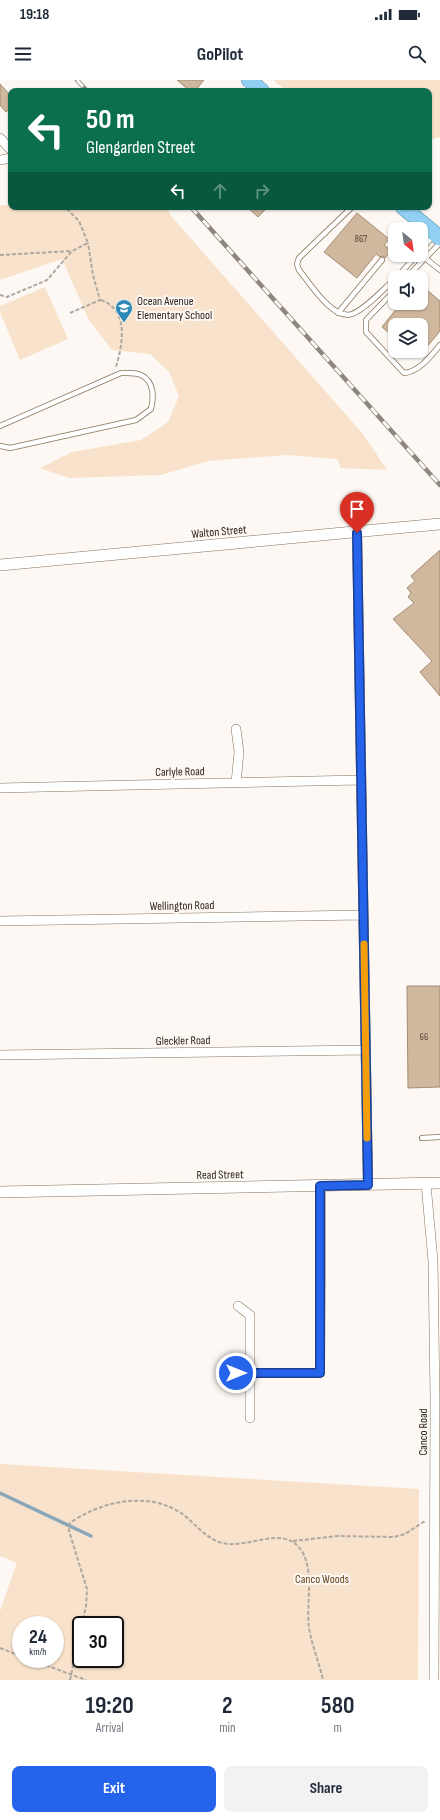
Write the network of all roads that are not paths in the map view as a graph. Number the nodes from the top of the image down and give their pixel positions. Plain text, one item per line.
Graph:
1 (249, 80) edge
2 (258, 88) edge
3 (0, 138) edge
4 (8, 147) edge
5 (349, 210) edge
6 (407, 210) edge
7 (438, 238) edge
8 (428, 245) edge
9 (428, 253) edge
10 (382, 260) dead end
11 (428, 260) edge
12 (411, 262) edge
13 (421, 262) edge
14 (403, 270) edge
15 (414, 270) edge
16 (440, 270) edge
17 (388, 285) edge
18 (388, 297) edge
19 (338, 313) junction
20 (440, 345) edge
21 (0, 426) edge
22 (0, 446) edge
23 (440, 524) edge
24 (357, 533) junction
25 (0, 565) edge
26 (236, 729) dead end
27 (361, 780) junction
28 (236, 783) junction
29 (0, 788) edge
30 (363, 915) junction
31 (0, 920) edge
32 (366, 1050) junction
33 (0, 1055) edge
34 (440, 1137) edge
35 (422, 1138) dead end
36 (426, 1184) junction
37 (440, 1184) edge
38 (368, 1185) junction
39 (320, 1186) junction
40 (0, 1192) edge
41 (238, 1306) dead end
42 (236, 1373) dead end
43 (250, 1373) junction
44 (250, 1418) dead end
45 (437, 1647) edge
46 (434, 1680) edge

1 - 2 highway
3 - 4 street
5 - 19 lane
6 - 7 highway
7 - 8 lane
7 - 9 lane
10 - 19 lane
11 - 16 lane
12 - 14 lane
13 - 15 lane
17 - 19 lane
18 - 20 lane
21 - 22 lane
23 - 24 street, Walton Street
24 - 25 street, Walton Street
24 - 27 street
26 - 28 street
27 - 28 street, Carlyle Road
27 - 30 street
28 - 29 street, Carlyle Road
30 - 31 street, Wellington Road
30 - 32 street
32 - 33 street, Gleckler Road
32 - 38 street
34 - 35 lane
36 - 37 street, Read Street
36 - 38 street, Read Street
36 - 45 street, Canco Road
38 - 39 street, Read Street
39 - 40 street, Read Street
39 - 43 street
41 - 43 street
42 - 43 street
43 - 44 street
45 - 46 street, Canco Road

